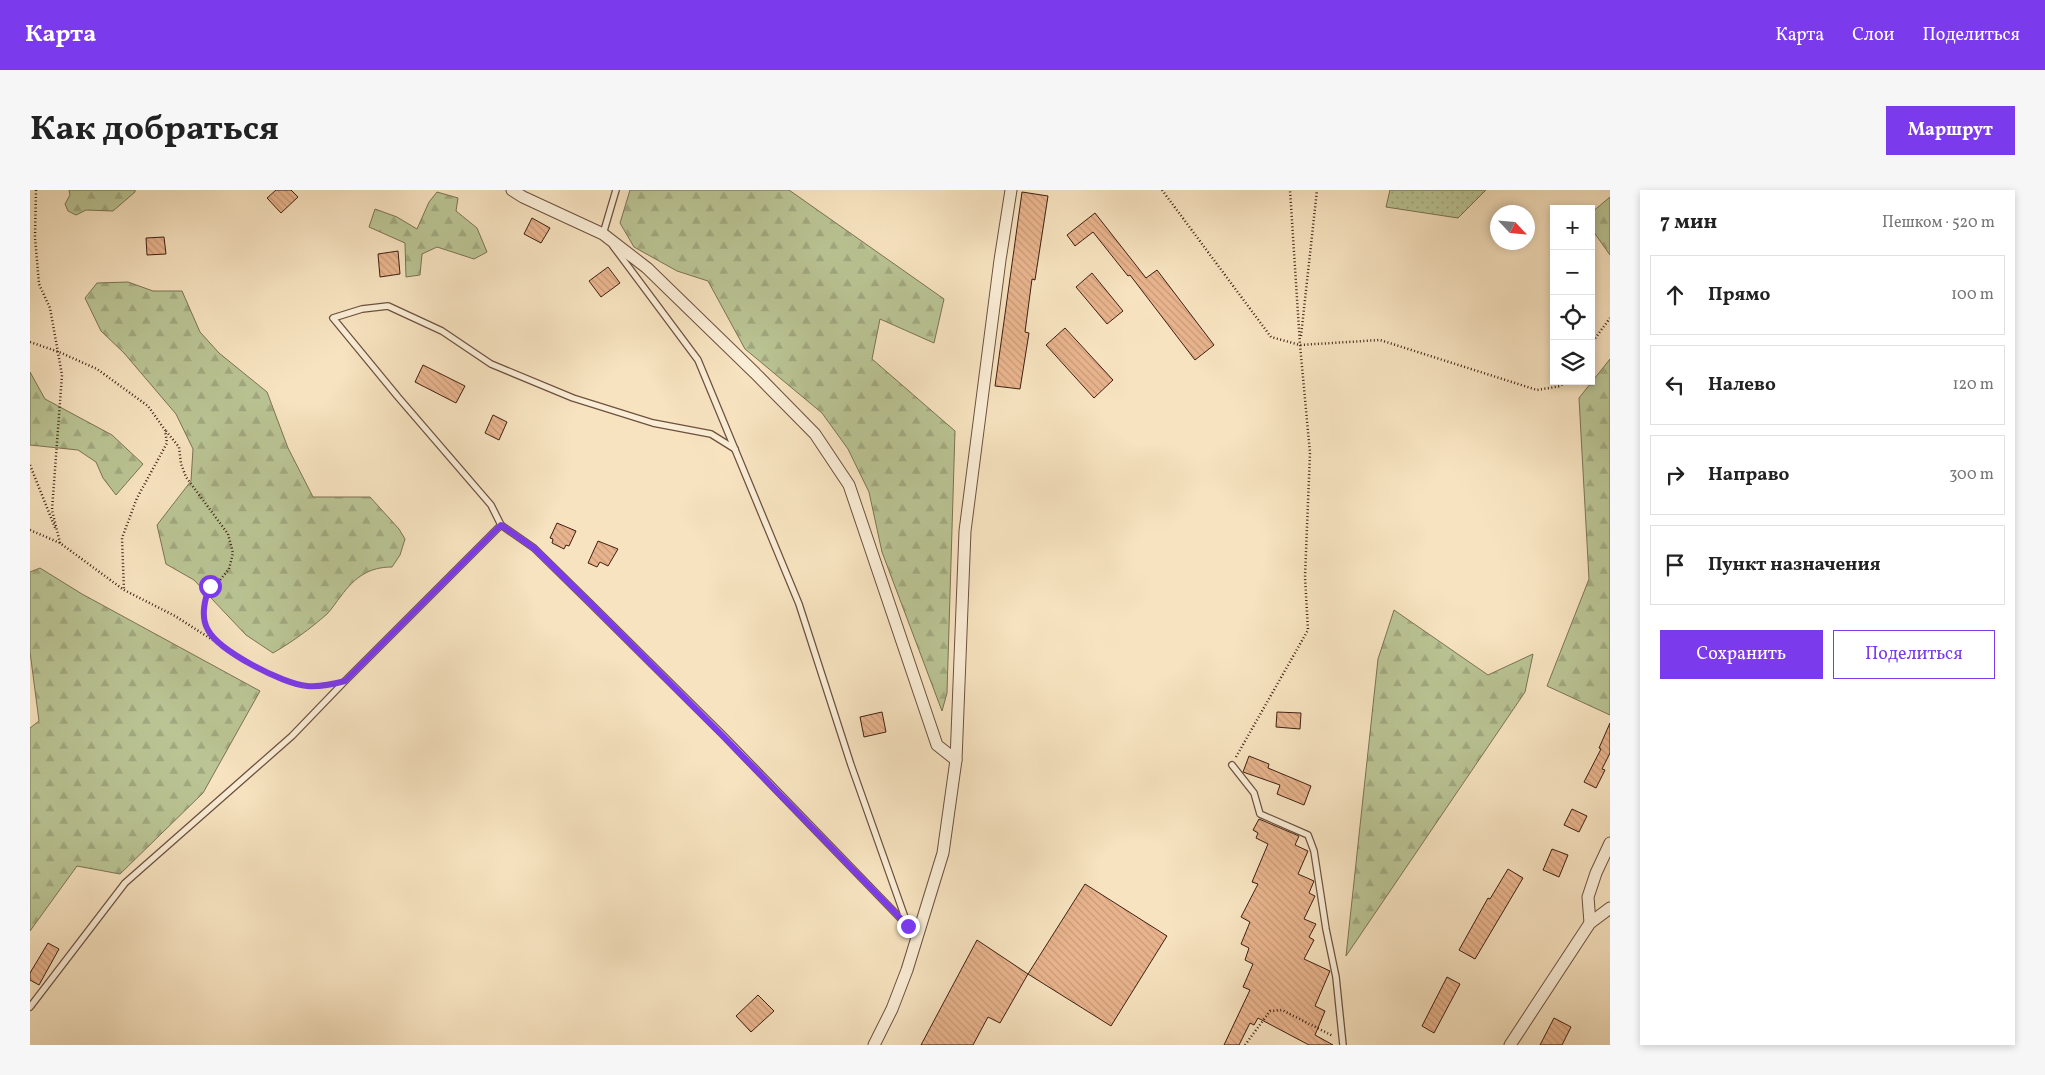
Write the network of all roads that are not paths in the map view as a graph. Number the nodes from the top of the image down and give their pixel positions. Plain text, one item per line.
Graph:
1 (512, 190) edge
2 (616, 190) edge
3 (1011, 190) edge
4 (603, 234) junction
5 (735, 449) junction
6 (501, 525) junction
7 (956, 760) junction
8 (1232, 765) road end
9 (1610, 843) edge
10 (1610, 908) edge
11 (1590, 923) junction
12 (908, 926) junction
13 (920, 930) junction
14 (30, 1007) edge
15 (1342, 1043) edge
16 (874, 1045) edge
17 (1510, 1045) edge

1 - 4 street
2 - 4 lane
3 - 7 street
4 - 5 lane
4 - 7 street
5 - 6 lane
5 - 12 lane
6 - 12 lane
6 - 14 lane
7 - 13 street
8 - 15 lane
9 - 11 street
10 - 11 street
11 - 17 street
12 - 13 lane
13 - 16 street

